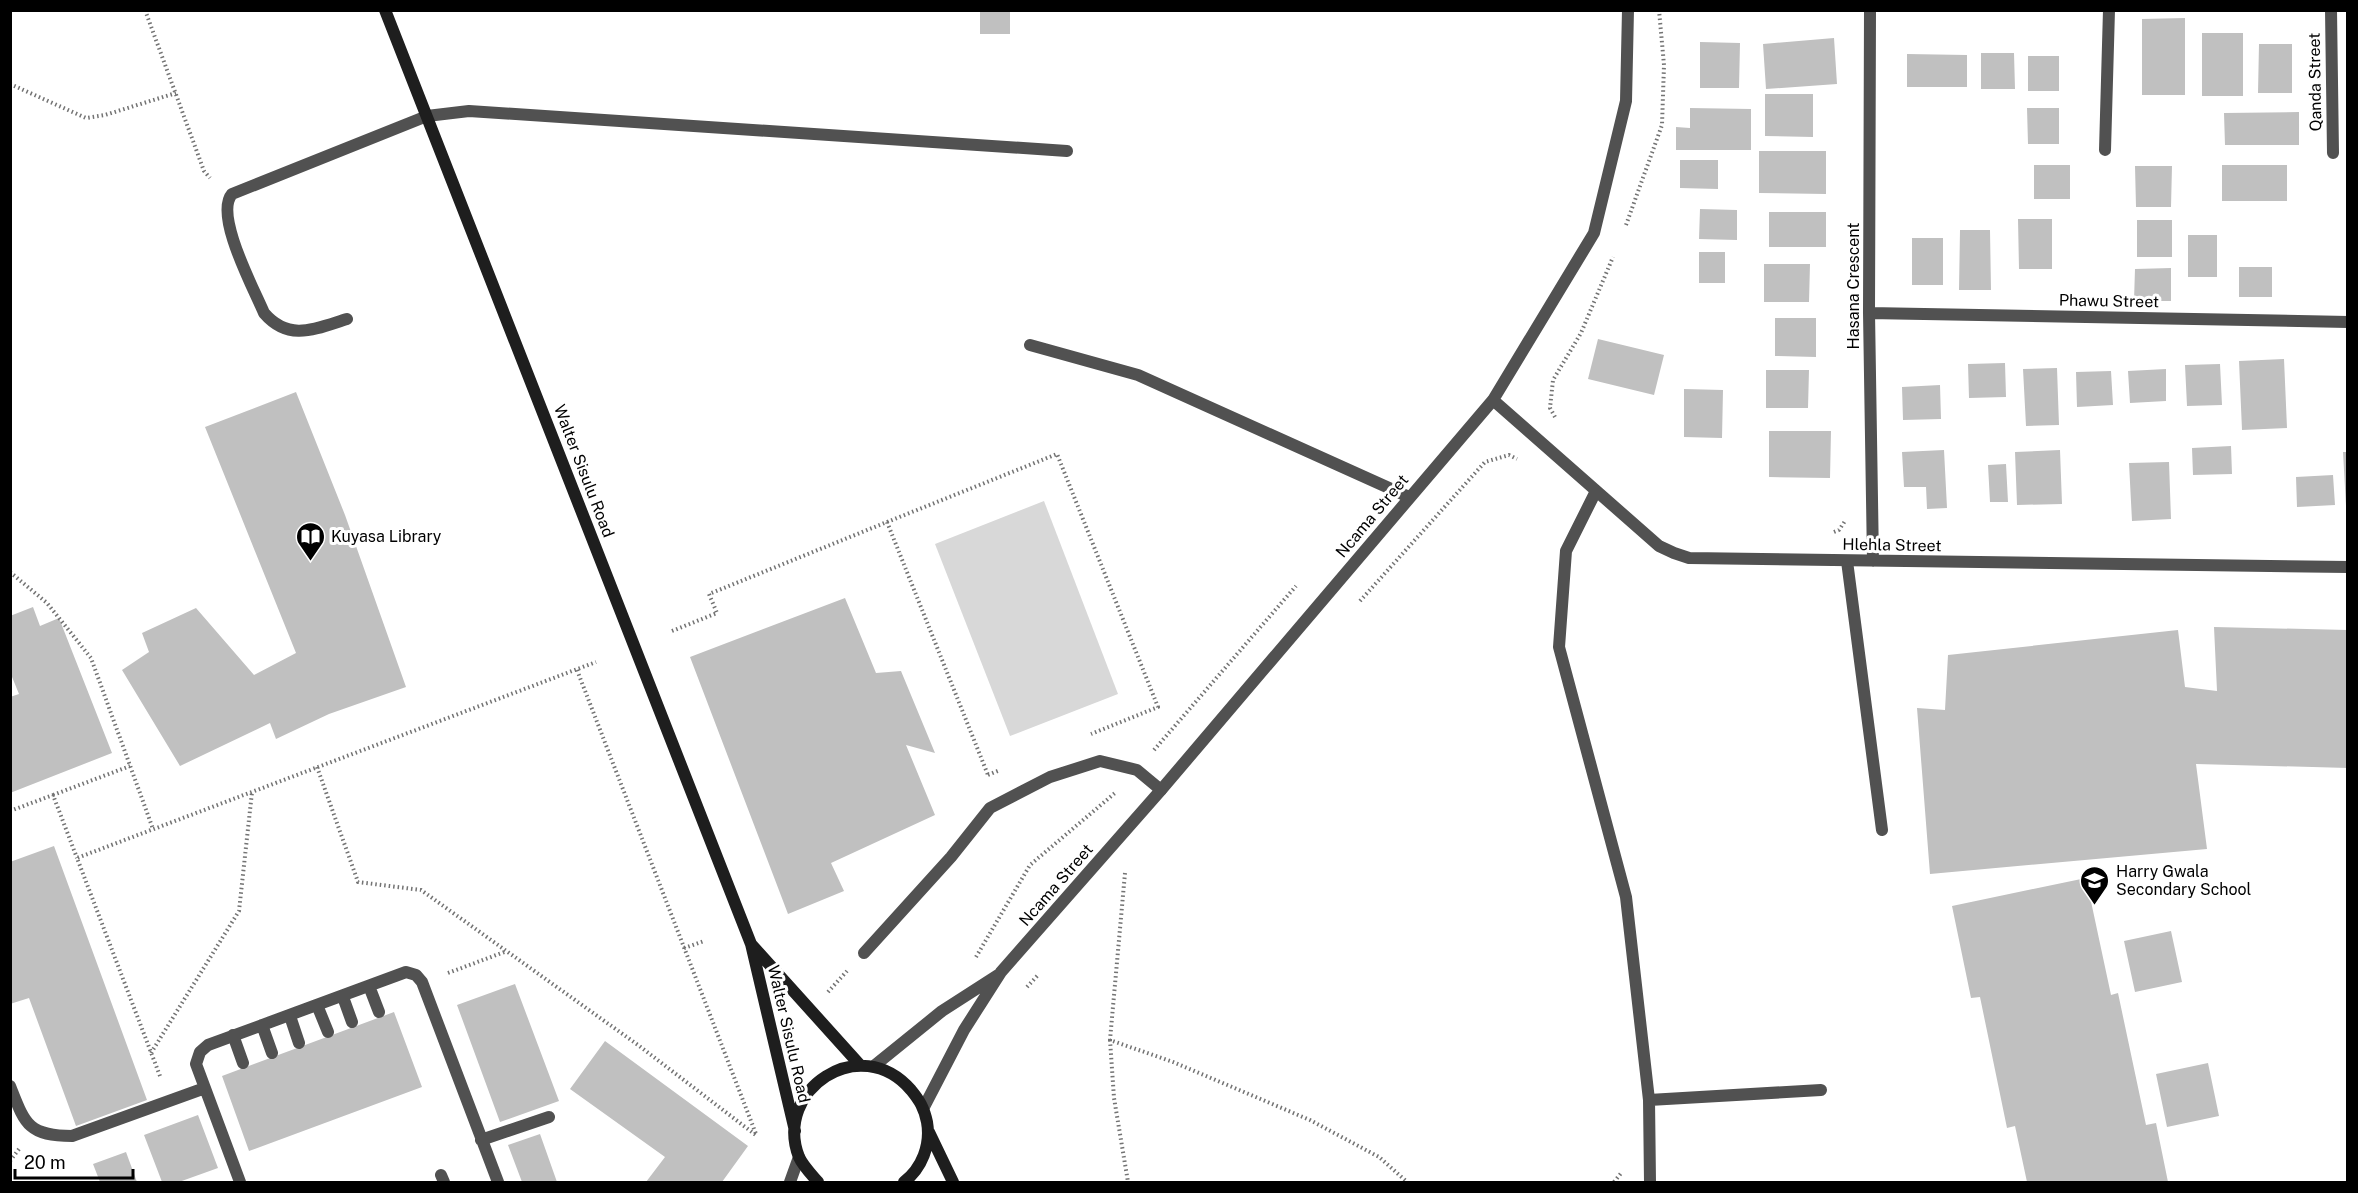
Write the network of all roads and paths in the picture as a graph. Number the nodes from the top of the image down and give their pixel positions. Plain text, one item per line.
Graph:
1 (145, 10) edge
2 (385, 10) edge
3 (1628, 10) edge
4 (1659, 10) edge
5 (1870, 10) edge
6 (2109, 10) edge
7 (2331, 10) edge
8 (10, 84) edge
9 (176, 93) junction
10 (427, 116) junction
11 (2105, 150) dead end
12 (1067, 151) dead end
13 (2332, 153) dead end
14 (227, 200) junction
15 (1623, 233) dead end
16 (1614, 255) dead end
17 (1869, 313) junction
18 (347, 320) dead end
19 (2348, 322) edge
20 (1030, 345) dead end
21 (1493, 400) junction
22 (1559, 424) dead end
23 (1520, 460) dead end
24 (1596, 491) junction
25 (1409, 497) junction
26 (887, 522) junction
27 (1872, 524) junction
28 (1830, 533) dead end
29 (1847, 561) junction
30 (1873, 561) junction
31 (2348, 567) edge
32 (10, 572) edge
33 (1298, 583) dead end
34 (1354, 609) dead end
35 (672, 631) dead end
36 (596, 662) dead end
37 (577, 670) junction
38 (1083, 737) dead end
39 (130, 766) junction
40 (1009, 766) dead end
41 (317, 768) junction
42 (1137, 770) junction
43 (988, 775) junction
44 (1161, 790) junction
45 (252, 792) junction
46 (53, 795) junction
47 (990, 808) junction
48 (10, 811) edge
49 (153, 829) junction
50 (1882, 830) dead end
51 (77, 858) junction
52 (1117, 880) dead end
53 (705, 941) dead end
54 (751, 944) junction
55 (684, 948) junction
56 (507, 951) junction
57 (864, 953) dead end
58 (968, 964) dead end
59 (1001, 972) junction
60 (1040, 972) dead end
61 (422, 982) junction
62 (369, 986) junction
63 (1025, 989) dead end
64 (343, 996) junction
65 (317, 1005) junction
66 (379, 1012) dead end
67 (290, 1016) junction
68 (352, 1022) dead end
69 (262, 1025) junction
70 (328, 1032) dead end
71 (233, 1035) junction
72 (1110, 1040) junction
73 (299, 1043) dead end
74 (272, 1053) dead end
75 (151, 1054) junction
76 (243, 1063) dead end
77 (860, 1065) junction
78 (874, 1066) junction
79 (160, 1077) dead end
80 (10, 1086) edge
81 (205, 1088) junction
82 (1821, 1090) dead end
83 (1649, 1100) junction
84 (924, 1107) junction
85 (549, 1117) dead end
86 (928, 1130) junction
87 (795, 1131) junction
88 (481, 1140) junction
89 (800, 1157) junction
90 (240, 1182) edge
91 (498, 1182) edge
92 (790, 1182) edge
93 (818, 1182) edge
94 (904, 1182) edge
95 (953, 1182) edge
96 (1128, 1182) edge
97 (1407, 1182) edge
98 (1650, 1182) edge

1 - 9 path
2 - 10 street, Walter Sisulu Road
3 - 21 street, Ncama Street
4 - 15 path
5 - 17 street, Hasana Crescent
6 - 11 street
7 - 13 street, Qanda Street
8 - 9 path
9 - 14 path
10 - 12 street
10 - 14 street
10 - 54 street, Walter Sisulu Road
14 - 18 street
16 - 22 path
17 - 19 street, Phawu Street
17 - 27 street, Hasana Crescent
20 - 25 street
21 - 24 street, Hlehla Street
21 - 25 street, Ncama Street
23 - 34 path
24 - 29 street, Hlehla Street
24 - 83 street
25 - 44 street, Ncama Street
26 - 35 path
26 - 38 path
26 - 43 path
27 - 28 path
27 - 30 street, Hasana Crescent
29 - 30 street, Hlehla Street
29 - 50 street
30 - 31 street, Hlehla Street
32 - 39 path
33 - 42 path
36 - 37 path
37 - 41 path
37 - 55 path
39 - 46 path
39 - 49 path
40 - 43 path
41 - 45 path
41 - 56 path
42 - 44 street
42 - 47 street
42 - 58 path
43 - 47 path
44 - 59 street, Ncama Street
45 - 49 path
45 - 75 path
46 - 48 path
46 - 51 path
47 - 57 street
49 - 51 path
51 - 75 path
52 - 72 path
53 - 55 path
54 - 77 street, Walter Sisulu Road
54 - 87 street, Walter Sisulu Road
55 - 56 path
56 - 61 path
59 - 78 street, Ncama Street
59 - 84 street, Ncama Street
60 - 63 path
61 - 62 street
61 - 88 street
62 - 64 street
62 - 66 street
64 - 65 street
64 - 68 street
65 - 67 street
65 - 70 street
67 - 69 street
67 - 73 street
69 - 71 street
69 - 74 street
71 - 76 street
71 - 81 street
72 - 96 path
72 - 97 path
75 - 79 path
77 - 78 street
77 - 87 street
78 - 84 street
80 - 81 street
81 - 90 street
82 - 83 street
83 - 98 street
84 - 86 street
85 - 88 street
86 - 94 street
86 - 95 street
87 - 89 street, Walter Sisulu Road
88 - 91 street
89 - 92 street
89 - 93 street

